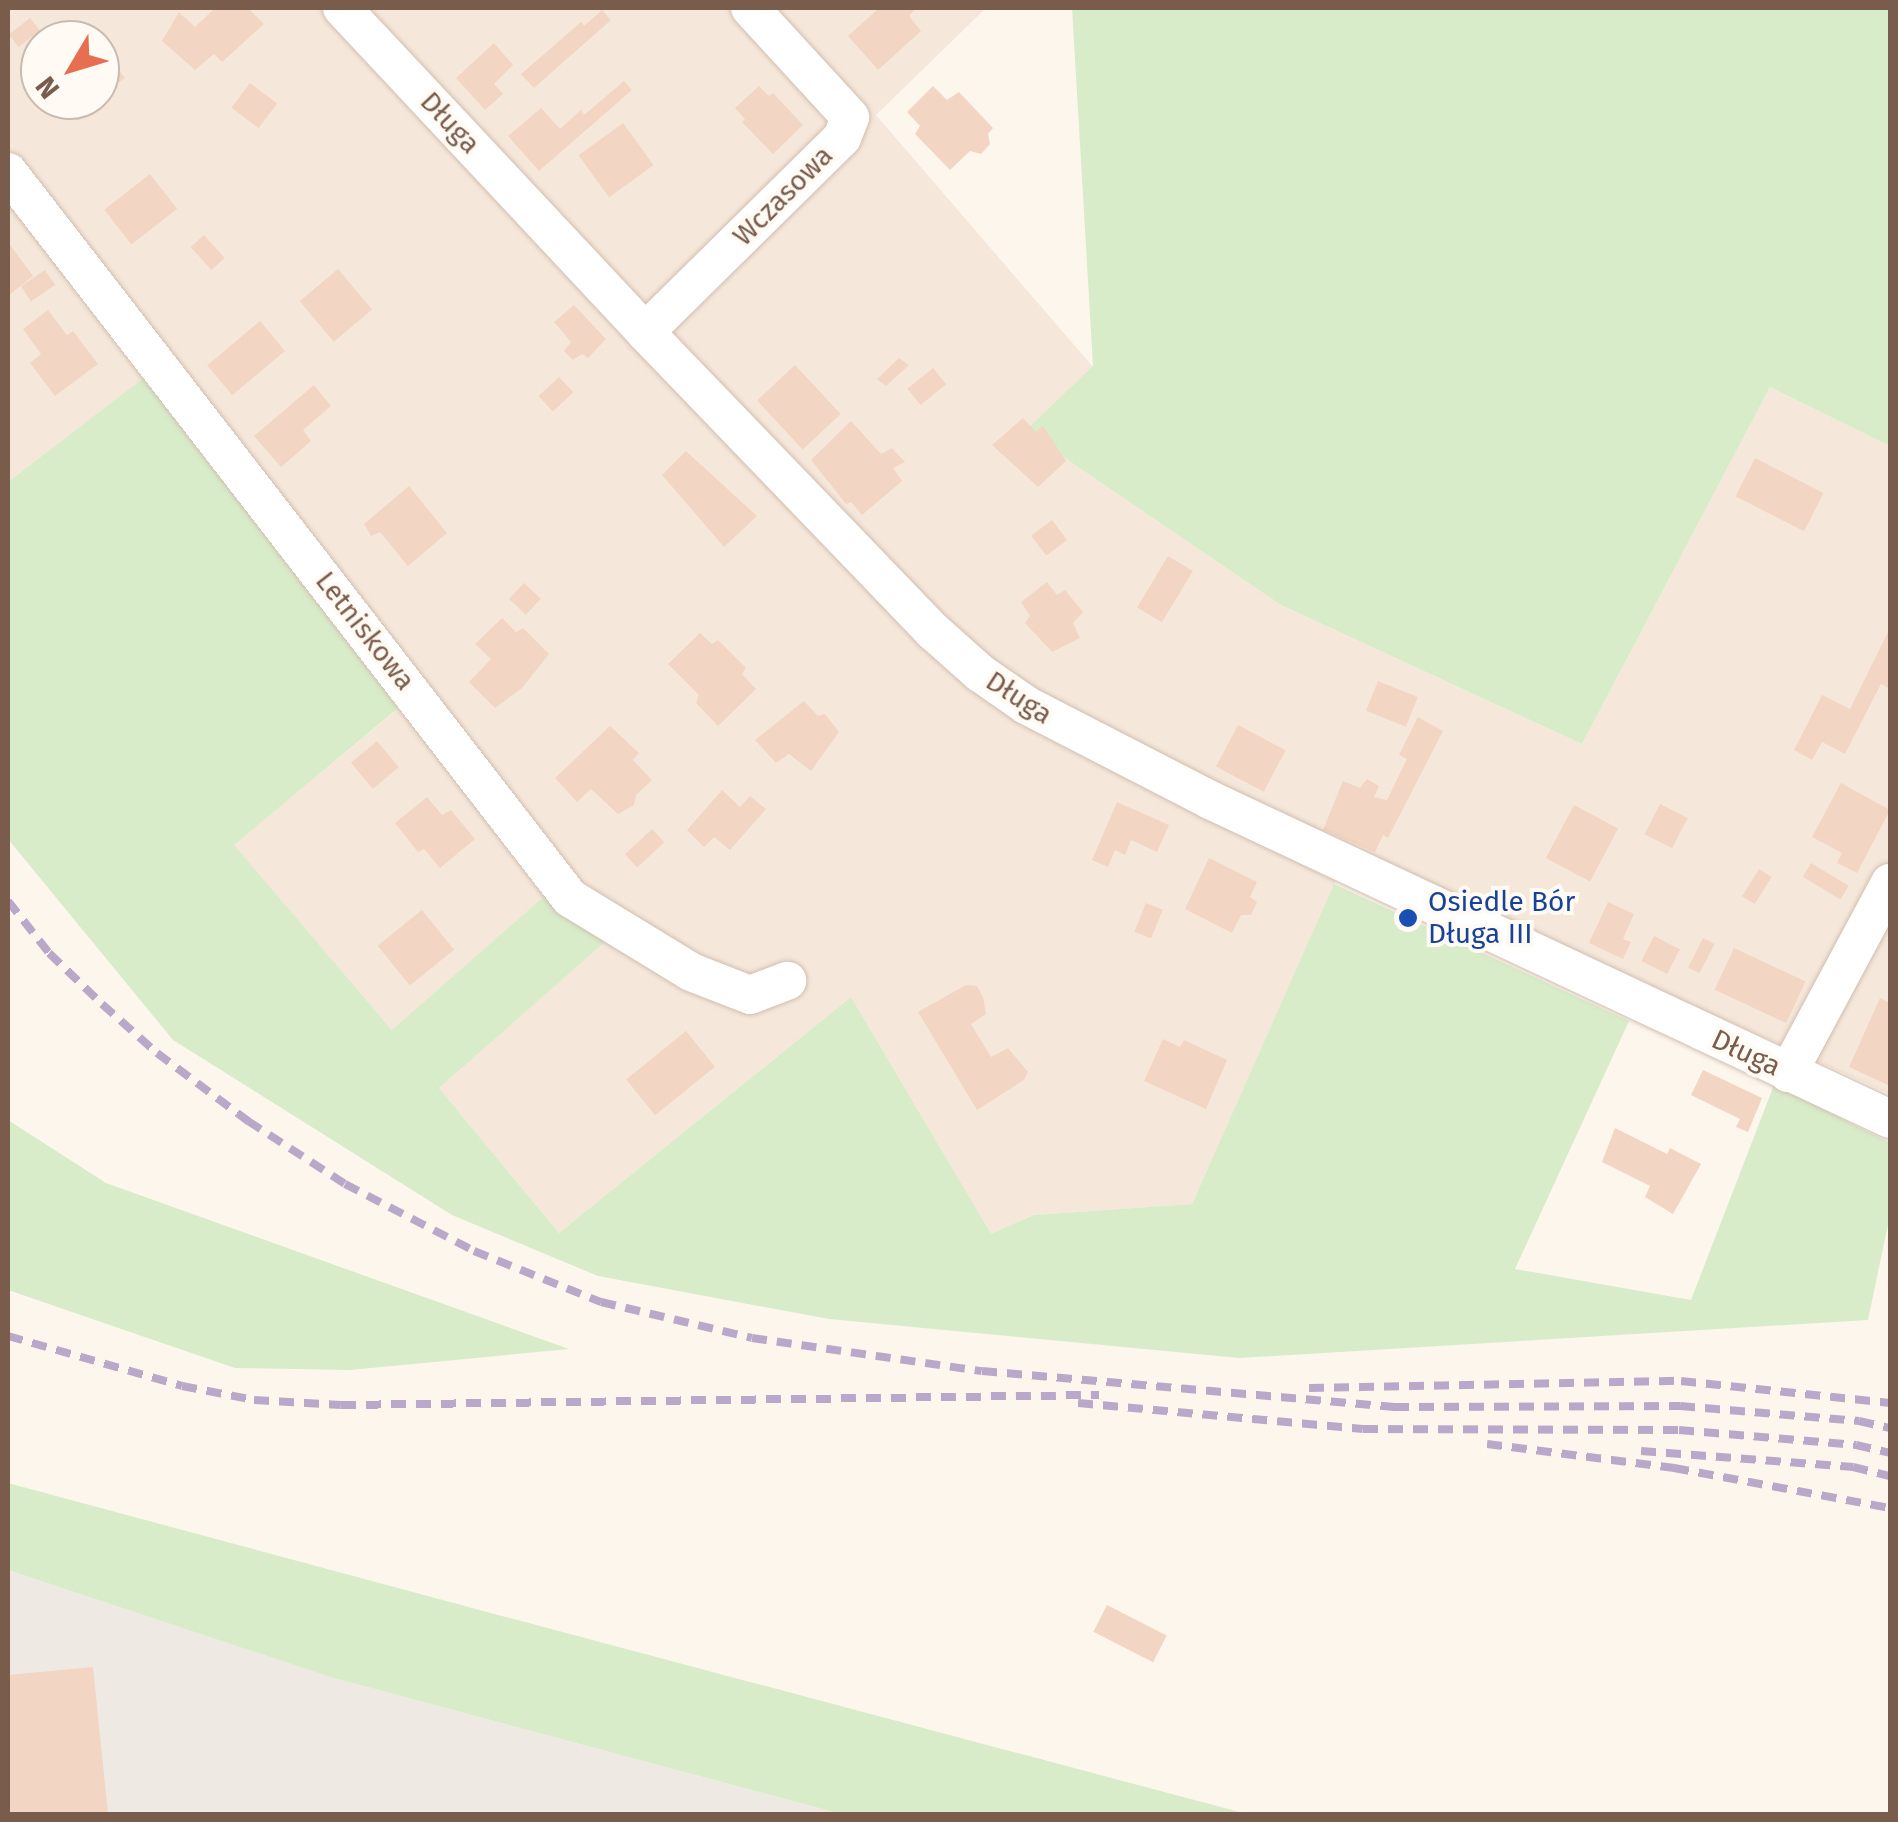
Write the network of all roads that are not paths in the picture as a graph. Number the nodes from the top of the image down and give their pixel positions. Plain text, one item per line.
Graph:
1 (342, 8) edge
2 (750, 8) edge
3 (8, 172) edge
4 (645, 332) junction
5 (1890, 883) edge
6 (787, 981) dead end
7 (1788, 1073) junction
8 (1890, 1120) edge

1 - 4 street, Długa
2 - 4 street, Wczasowa
3 - 6 street, Letniskowa
4 - 7 street, Długa
5 - 7 street
7 - 8 street, Długa

